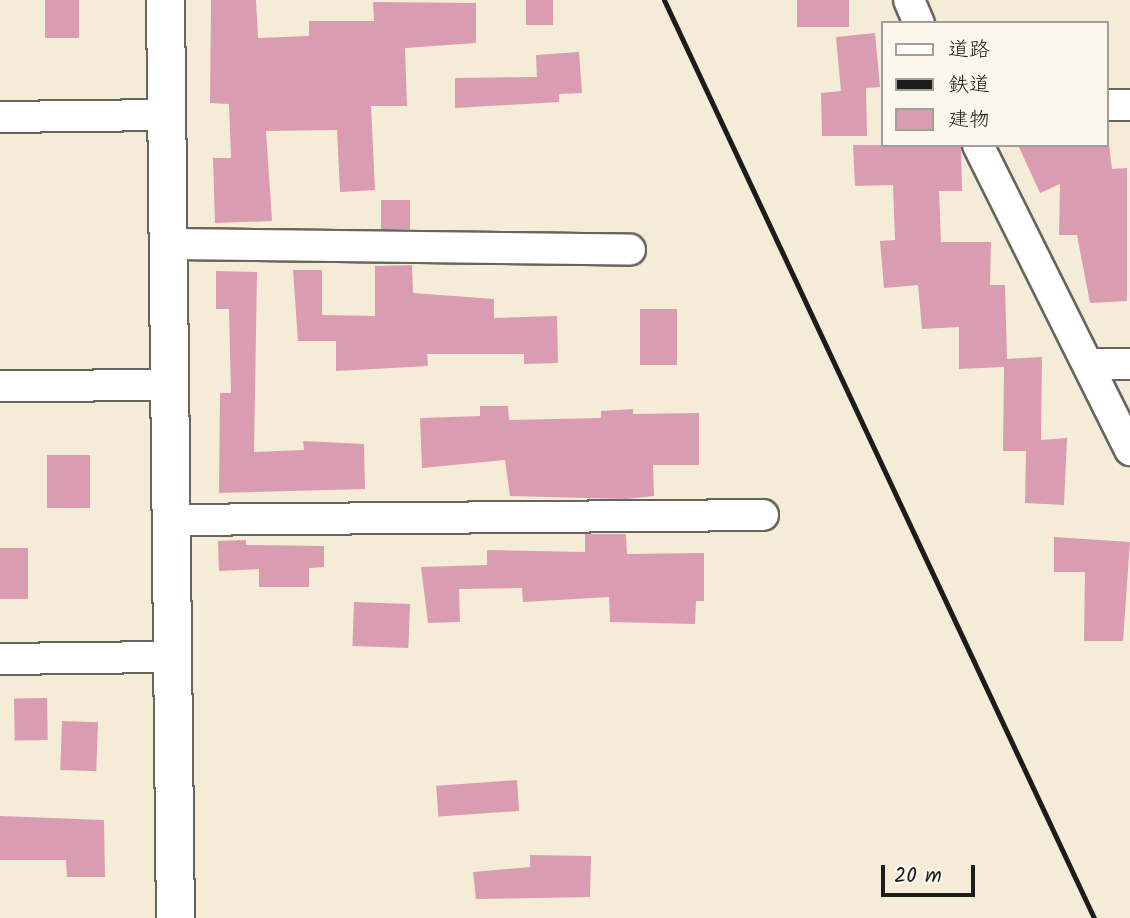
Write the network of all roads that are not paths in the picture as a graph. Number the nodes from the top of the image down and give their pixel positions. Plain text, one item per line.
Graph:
1 (165, 0) edge
2 (909, 0) edge
3 (918, 21) edge
4 (1109, 105) edge
5 (1130, 105) edge
6 (167, 115) junction
7 (0, 117) edge
8 (979, 147) edge
9 (168, 244) junction
10 (630, 250) dead end
11 (1089, 364) junction
12 (1130, 364) edge
13 (170, 385) junction
14 (0, 386) edge
15 (1129, 441) edge
16 (763, 515) dead end
17 (171, 520) junction
18 (172, 657) junction
19 (0, 659) edge
20 (175, 918) edge

1 - 6 street
2 - 3 street
4 - 5 street
6 - 7 street
6 - 9 street
8 - 11 street
9 - 10 street
9 - 13 street
11 - 12 street
11 - 15 street
13 - 14 street
13 - 17 street
16 - 17 street
17 - 18 street
18 - 19 street
18 - 20 street

